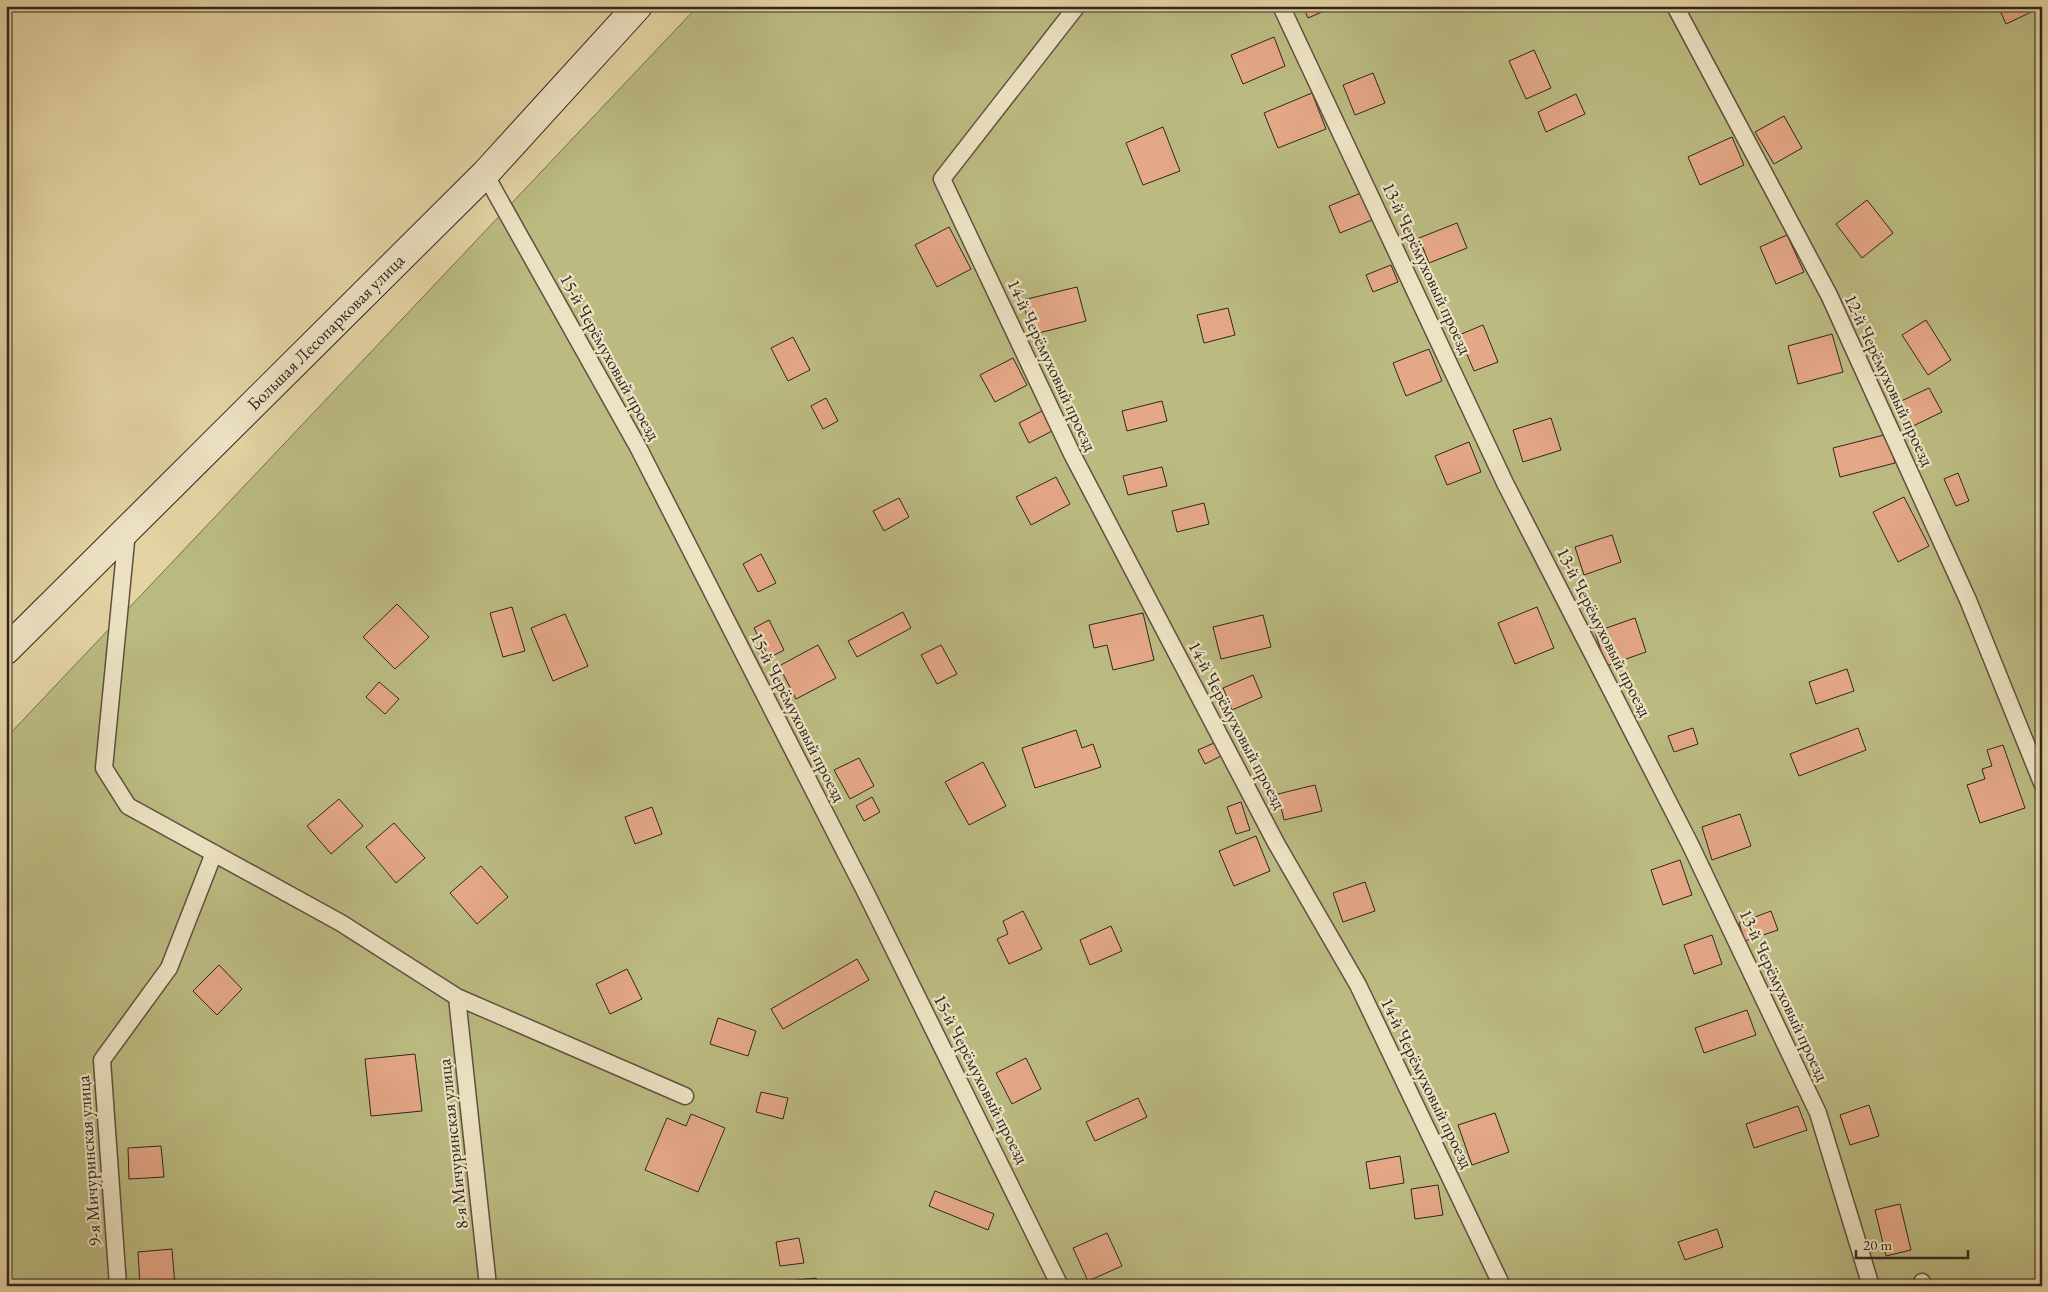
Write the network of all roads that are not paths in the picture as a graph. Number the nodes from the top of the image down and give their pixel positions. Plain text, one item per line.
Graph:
1 (638, 6) edge
2 (1077, 6) edge
3 (1281, 6) edge
4 (1675, 6) edge
5 (485, 174) junction
6 (127, 531) junction
7 (6, 650) edge
8 (2042, 783) edge
9 (214, 853) junction
10 (457, 997) junction
11 (685, 1096) dead end
12 (1870, 1283) dead end
13 (118, 1286) edge
14 (488, 1286) edge
15 (1060, 1286) edge
16 (1502, 1286) edge

1 - 5 main road, Большая Лесопарковая улица
2 - 16 lane, 14-й Черёмуховый проезд
3 - 12 lane, 13-й Черёмуховый проезд
4 - 8 lane, 12-й Черёмуховый проезд
5 - 6 main road, Большая Лесопарковая улица
5 - 15 lane, 15-й Черёмуховый проезд
6 - 7 main road, Большая Лесопарковая улица
6 - 9 lane
9 - 10 lane
9 - 13 lane, 9-я Мичуринская улица
10 - 11 lane
10 - 14 lane, 8-я Мичуринская улица

